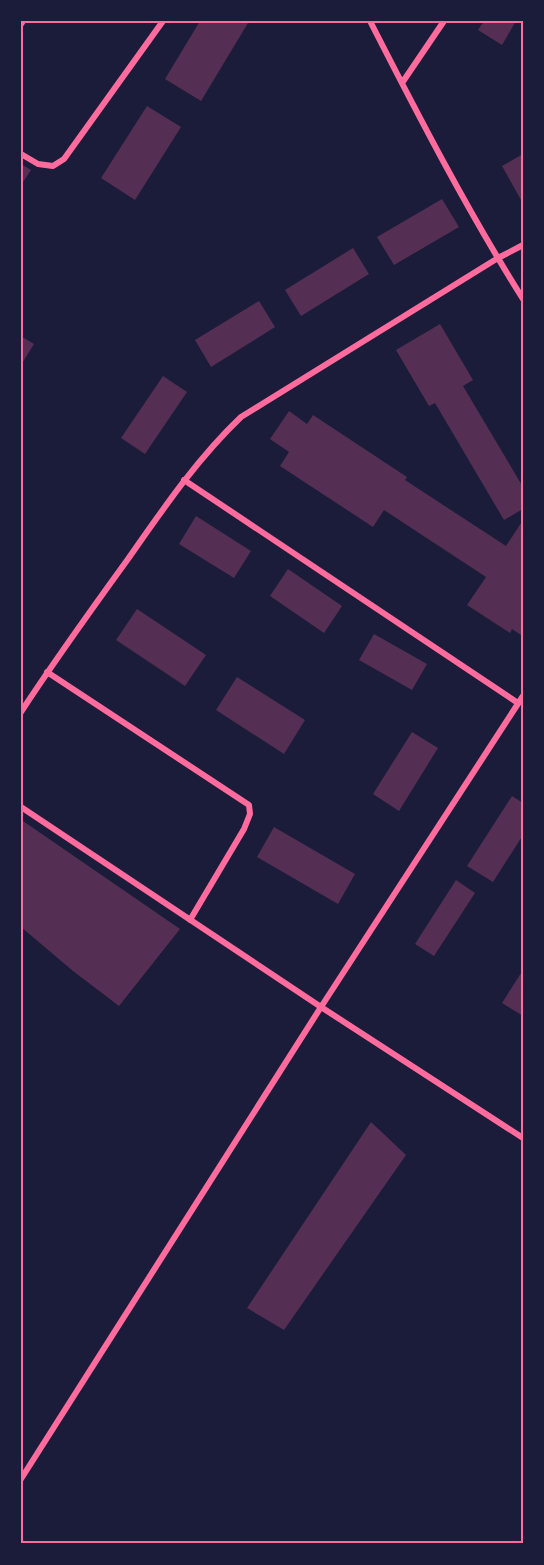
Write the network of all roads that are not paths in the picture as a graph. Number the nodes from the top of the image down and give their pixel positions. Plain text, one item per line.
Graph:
1 (163, 21) edge
2 (370, 21) edge
3 (444, 21) edge
4 (402, 83) junction
5 (21, 154) edge
6 (523, 245) edge
7 (498, 258) junction
8 (523, 299) edge
9 (184, 480) junction
10 (46, 672) junction
11 (523, 696) edge
12 (518, 703) junction
13 (21, 712) edge
14 (21, 807) edge
15 (190, 920) junction
16 (321, 1007) junction
17 (522, 1134) edge
18 (21, 1479) edge

1 - 5 street
2 - 4 street
3 - 4 street
4 - 7 street
6 - 7 street
7 - 8 street
7 - 9 street
9 - 10 street
9 - 12 street
10 - 13 street
10 - 15 street
11 - 12 street
12 - 16 street
14 - 15 street
15 - 16 street
16 - 17 street
16 - 18 street

